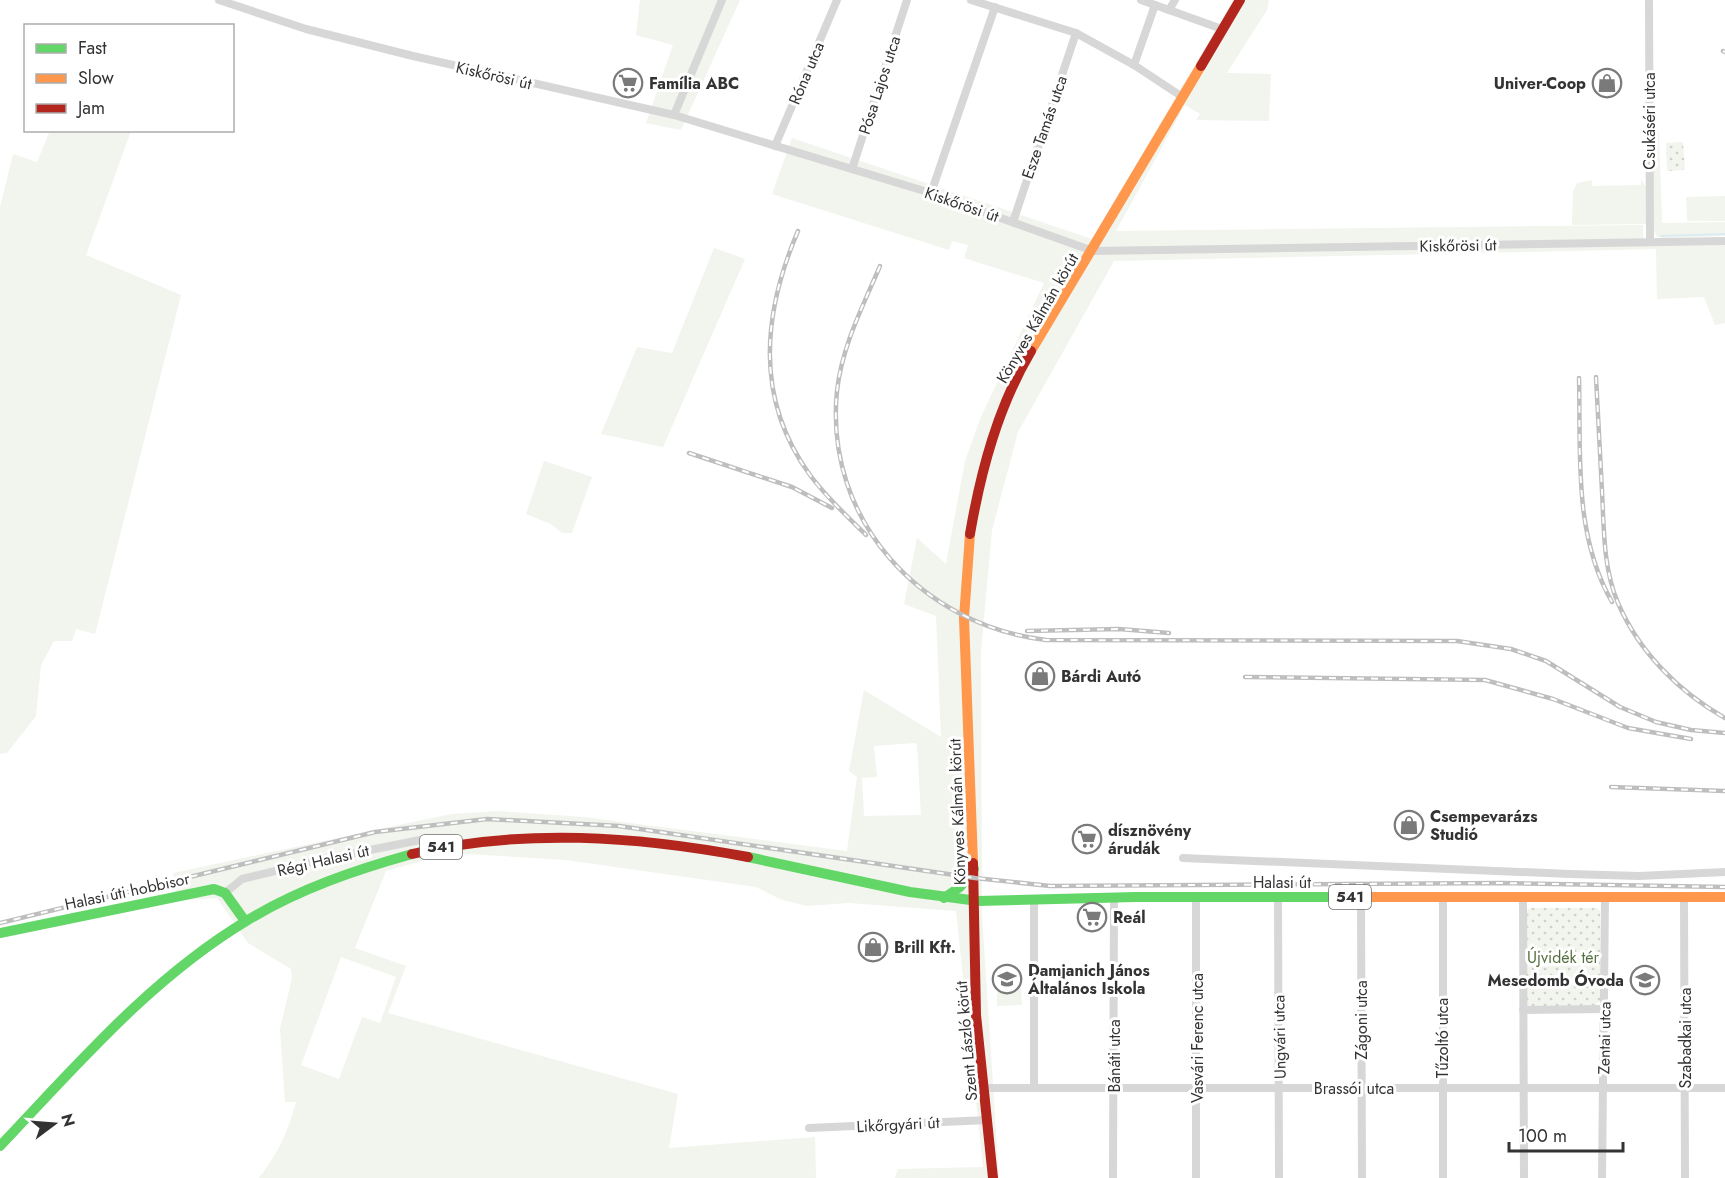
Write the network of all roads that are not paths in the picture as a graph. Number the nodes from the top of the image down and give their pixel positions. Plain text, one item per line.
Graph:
1 (219, 0) edge
2 (722, 0) edge
3 (837, 0) edge
4 (907, 0) edge
5 (971, 0) edge
6 (1010, 0) edge
7 (1141, 0) edge
8 (1175, 0) edge
9 (1240, 0) edge
10 (1649, 0) edge
11 (1155, 5) junction
12 (995, 7) junction
13 (1006, 10) junction
14 (1169, 10) junction
15 (1222, 29) junction
16 (1076, 33) junction
17 (1134, 65) junction
18 (1181, 96) junction
19 (674, 115) junction
20 (775, 146) junction
21 (852, 169) junction
22 (931, 193) junction
23 (1013, 222) junction
24 (1725, 241) edge
25 (1650, 242) junction
26 (1093, 251) junction
27 (425, 839) dead end
28 (1183, 858) dead end
29 (974, 869) junction
30 (1725, 872) edge
31 (225, 893) junction
32 (1114, 897) junction
33 (1196, 897) junction
34 (1278, 897) junction
35 (1361, 897) junction
36 (1443, 897) junction
37 (1523, 897) junction
38 (1605, 897) junction
39 (1725, 897) edge
40 (944, 898) junction
41 (1684, 898) junction
42 (975, 900) junction
43 (1034, 900) junction
44 (245, 921) junction
45 (0, 933) edge
46 (1604, 1009) junction
47 (1523, 1010) junction
48 (1034, 1086) junction
49 (1523, 1087) junction
50 (1604, 1087) junction
51 (984, 1088) junction
52 (1279, 1088) junction
53 (1361, 1088) junction
54 (1442, 1088) junction
55 (1685, 1088) junction
56 (1725, 1088) edge
57 (1114, 1089) junction
58 (1198, 1089) junction
59 (988, 1120) junction
60 (809, 1128) dead end
61 (0, 1146) edge
62 (993, 1178) edge
63 (1113, 1178) edge
64 (1196, 1178) edge
65 (1279, 1178) edge
66 (1362, 1178) edge
67 (1443, 1178) edge
68 (1524, 1178) edge
69 (1602, 1178) edge
70 (1685, 1178) edge

1 - 19 street, Kiskőrösi út
2 - 19 street
3 - 20 street, Róna utca
4 - 21 street, Pósa Lajos utca
5 - 12 street
6 - 13 street
7 - 11 street
8 - 14 street
9 - 15 main road, Könyves Kálmán körút
10 - 25 street, Csukáséri utca
11 - 14 street
11 - 17 street
12 - 13 street
12 - 22 street
13 - 16 street
14 - 15 street
15 - 18 main road, Könyves Kálmán körút
16 - 17 street
16 - 23 street, Esze Tamás utca
17 - 18 street
18 - 26 main road, Könyves Kálmán körút
19 - 20 street, Kiskőrösi út
20 - 21 street, Kiskőrösi út
21 - 22 street, Kiskőrösi út
22 - 23 street, Kiskőrösi út
23 - 26 street, Kiskőrösi út
24 - 25 street, Kiskőrösi út
25 - 26 street, Kiskőrösi út
26 - 29 main road, Könyves Kálmán körút
27 - 31 street, Régi Halasi út
28 - 30 street
29 - 40 main road
29 - 42 main road, Könyves Kálmán körút
31 - 44 main road
31 - 45 main road, Halasi úti hobbisor
32 - 33 main road, Halasi út / 541
32 - 43 main road, Halasi út / 541
32 - 57 street, Bánáti utca
33 - 34 main road, Halasi út / 541
33 - 58 street, Vasvári Ferenc utca
34 - 35 main road, Halasi út / 541
34 - 52 street, Ungvári utca
35 - 36 main road, Halasi út / 541
35 - 53 street, Zágoni utca
36 - 37 main road, Halasi út / 541
36 - 54 street, Tűzoltó utca
37 - 38 main road, Halasi út / 541
37 - 47 street
38 - 41 main road, Halasi út / 541
38 - 46 street, Zentai utca
39 - 41 main road, Halasi út / 541
40 - 42 main road, Halasi út / 541
40 - 44 main road, Halasi út / 541
41 - 55 street, Szabadkai utca
42 - 43 main road, Halasi út / 541
42 - 51 main road, Szent László körút
43 - 48 street
44 - 61 main road, 541
46 - 47 street
46 - 50 street, Zentai utca
47 - 49 street
48 - 51 street, Brassói utca
48 - 57 street, Brassói utca
49 - 50 street, Brassói utca
49 - 54 street, Brassói utca
49 - 68 street
50 - 55 street, Brassói utca
50 - 69 street, Zentai utca
51 - 59 main road, Szent László körút
52 - 53 street, Brassói utca
52 - 58 street, Brassói utca
52 - 65 street, Ungvári utca
53 - 54 street, Brassói utca
53 - 66 street, Zágoni utca
54 - 67 street, Tűzoltó utca
55 - 56 street, Brassói utca
55 - 70 street, Szabadkai utca
57 - 58 street, Brassói utca
57 - 63 street, Bánáti utca
58 - 64 street, Vasvári Ferenc utca
59 - 60 street, Likőrgyári út
59 - 62 main road, Szent László körút

